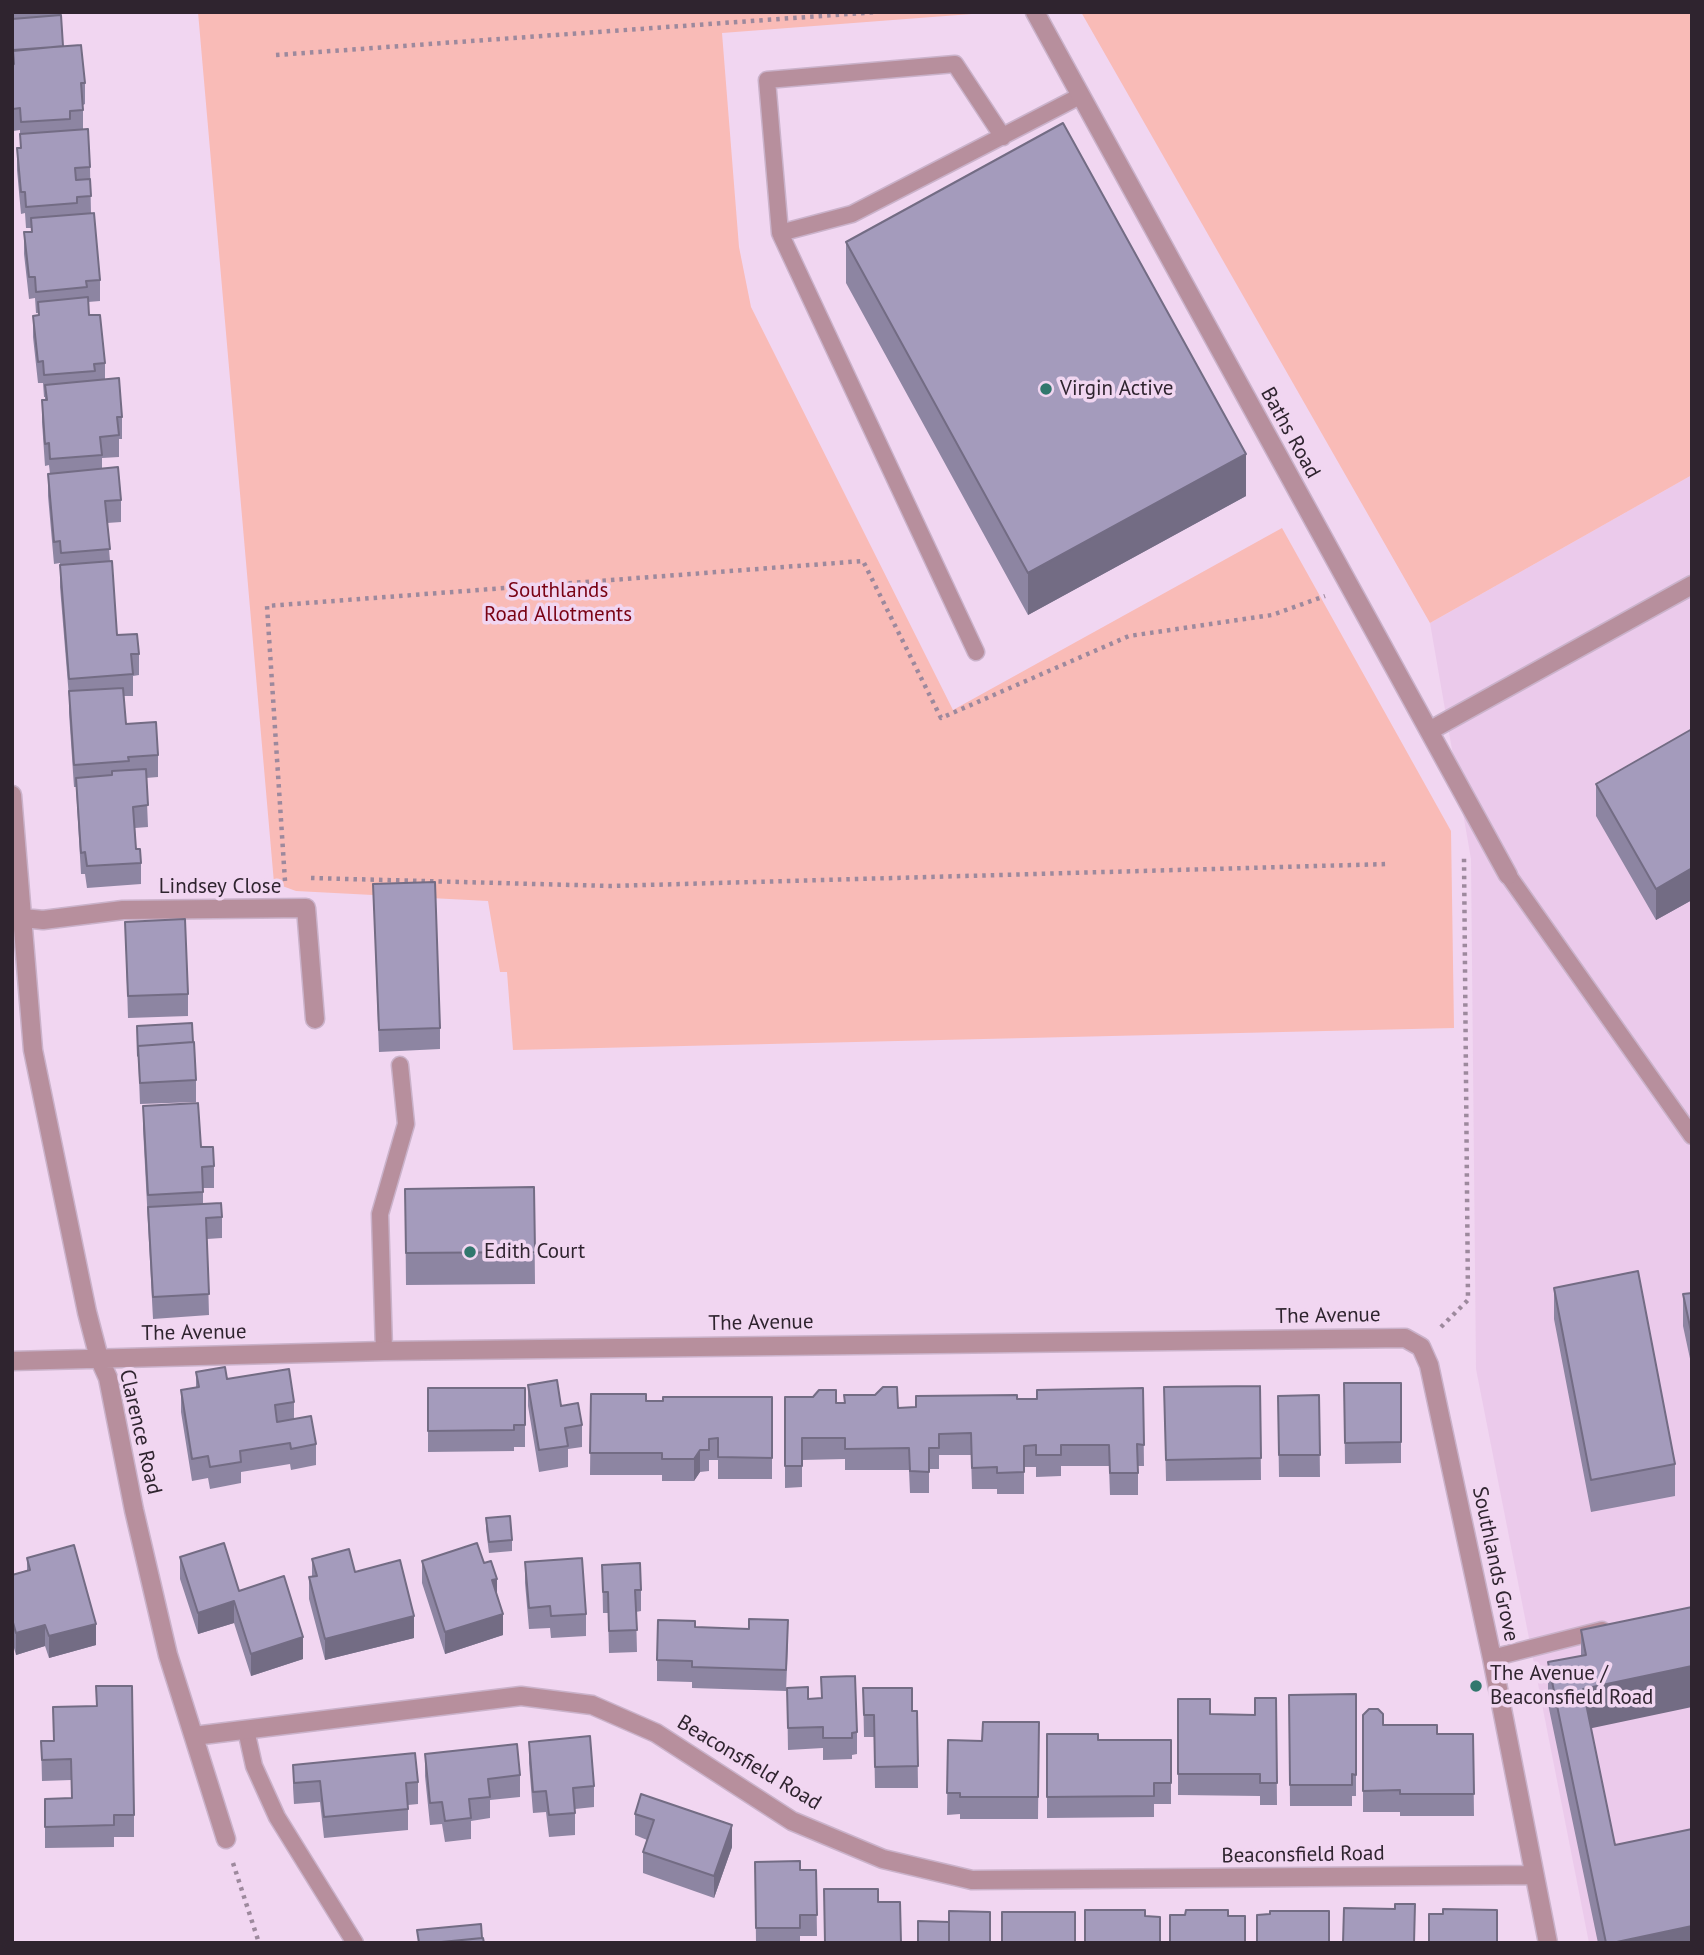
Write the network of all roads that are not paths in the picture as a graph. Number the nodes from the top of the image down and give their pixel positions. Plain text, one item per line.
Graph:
1 (1035, 12) edge
2 (1080, 96) junction
3 (1003, 137) junction
4 (780, 233) junction
5 (1692, 585) edge
6 (975, 652) dead end
7 (1429, 731) junction
8 (12, 795) edge
9 (1508, 875) joint
10 (23, 918) junction
11 (315, 1019) dead end
12 (400, 1065) dead end
13 (1692, 1136) edge
14 (1421, 1347) joint
15 (384, 1351) junction
16 (99, 1358) junction
17 (12, 1362) edge
18 (1612, 1627) edge
19 (1492, 1658) junction
20 (246, 1730) junction
21 (194, 1737) junction
22 (226, 1839) road end
23 (1534, 1875) junction
24 (355, 1943) edge
25 (1548, 1943) edge

1 - 2 street, Baths Road
2 - 3 lane
2 - 7 street, Baths Road
3 - 4 lane
3 - 4 lane
4 - 6 lane
5 - 7 street
7 - 9 street, Baths Road
8 - 10 street, Clarence Road
9 - 13 lane
10 - 11 street, Lindsey Close
10 - 16 street, Clarence Road
12 - 15 lane
14 - 15 street, The Avenue
14 - 19 street, Southlands Grove
15 - 16 street, The Avenue
16 - 17 street
16 - 21 street, Clarence Road
18 - 19 lane
19 - 23 street, Southlands Grove
20 - 21 street, Beaconsfield Road
20 - 23 street, Beaconsfield Road
20 - 24 lane
21 - 22 street, Clarence Road
23 - 25 street, Southlands Grove

